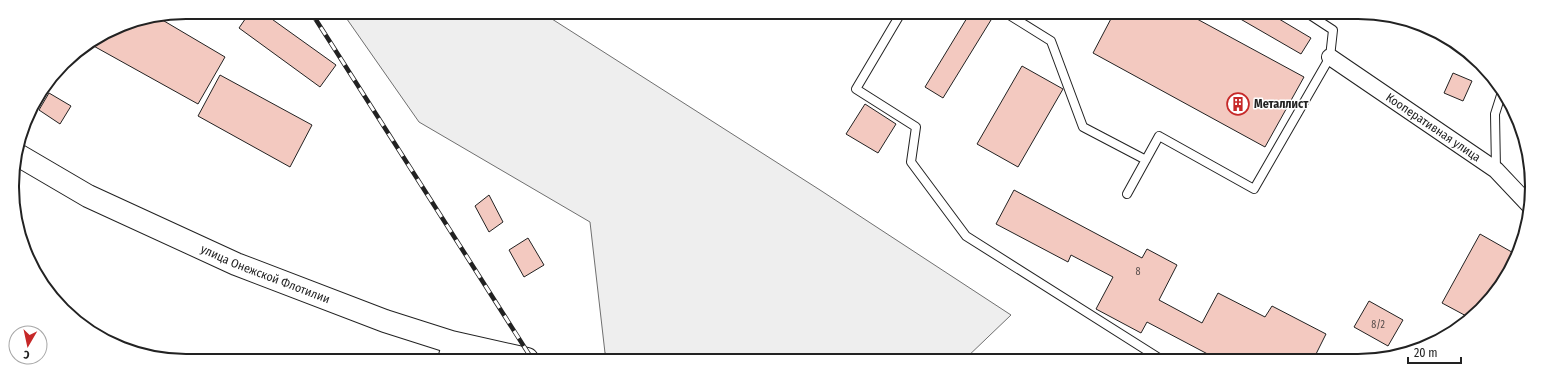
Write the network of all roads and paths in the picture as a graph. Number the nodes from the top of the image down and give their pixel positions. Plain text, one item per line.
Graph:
1 (897, 19) edge
2 (1015, 19) edge
3 (1316, 19) edge
4 (1330, 57) junction
5 (1500, 98) edge
6 (21, 157) edge
7 (1146, 160) junction
8 (1496, 170) junction
9 (1128, 194) dead end
10 (1525, 200) edge
11 (448, 351) edge
12 (474, 354) edge
13 (1153, 354) edge

1 - 13 lane
2 - 7 lane
3 - 4 lane
4 - 7 lane
4 - 8 street, Кооперативная улица
5 - 8 lane
6 - 11 lane
7 - 9 lane
8 - 10 street, Кооперативная улица
11 - 12 main road

